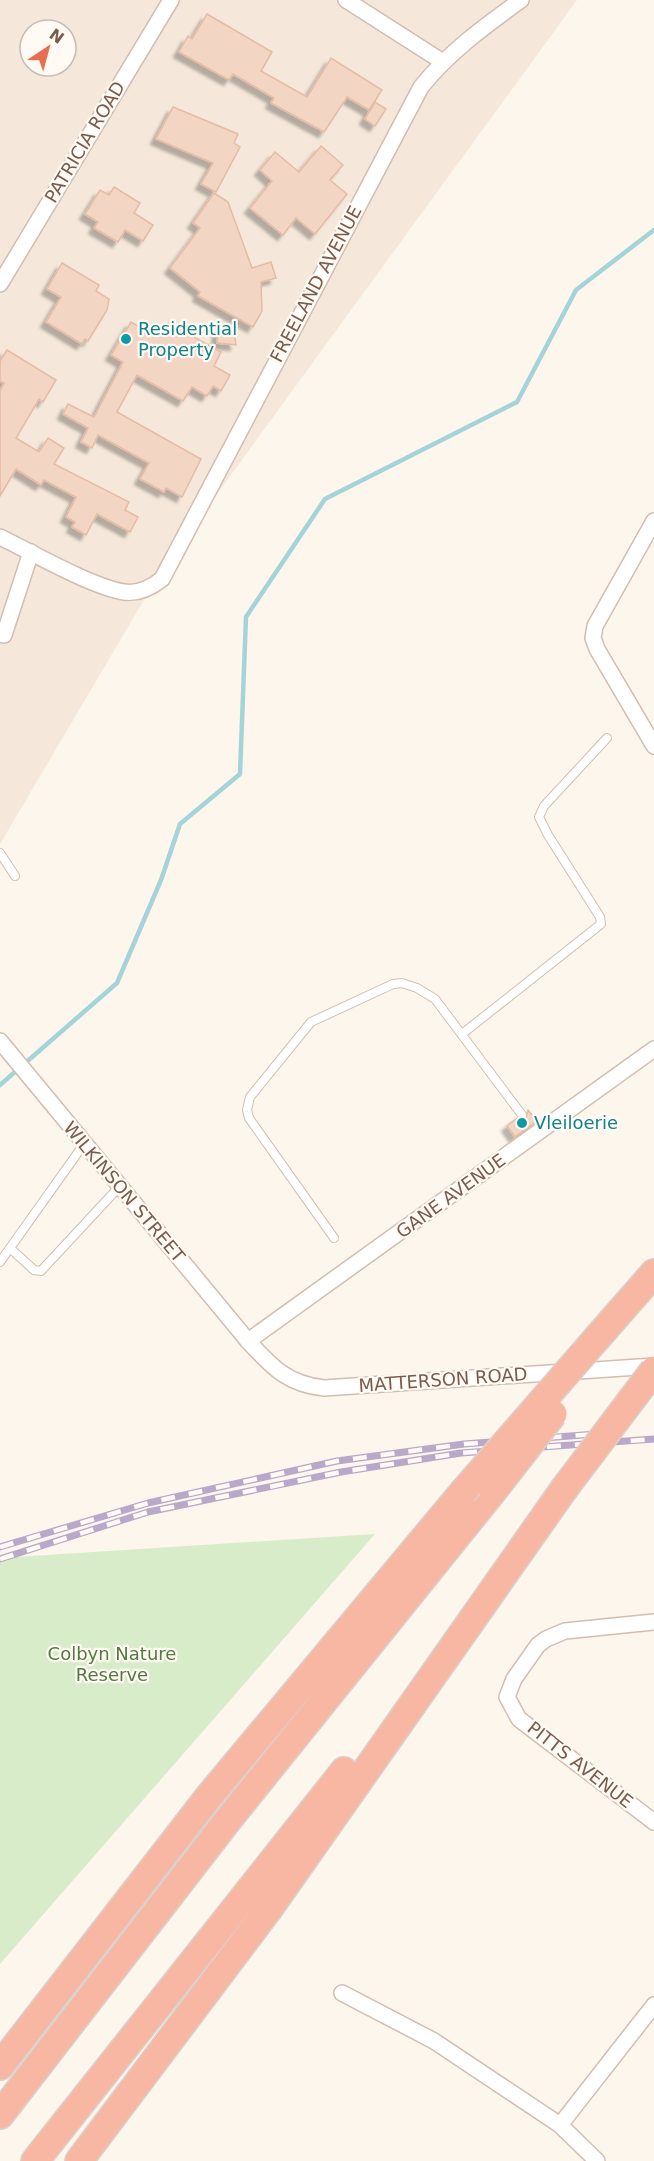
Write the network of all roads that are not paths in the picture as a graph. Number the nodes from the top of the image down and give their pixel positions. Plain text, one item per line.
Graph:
1 (171, 0) edge
2 (346, 0) edge
3 (521, 0) edge
4 (443, 62) junction
5 (0, 284) edge
6 (654, 521) edge
7 (0, 537) edge
8 (31, 552) junction
9 (0, 634) edge
10 (607, 738) dead end
11 (654, 746) edge
12 (0, 853) edge
13 (15, 876) dead end
14 (462, 1034) junction
15 (4, 1046) edge
16 (654, 1049) edge
17 (522, 1115) dead end
18 (84, 1144) junction
19 (119, 1186) junction
20 (334, 1238) dead end
21 (11, 1249) junction
22 (0, 1263) edge
23 (654, 1273) edge
24 (654, 1281) edge
25 (604, 1338) junction
26 (248, 1341) junction
27 (654, 1368) edge
28 (529, 1537) junction
29 (654, 1622) edge
30 (654, 1822) edge
31 (342, 1992) dead end
32 (654, 2005) edge
33 (0, 2064) edge
34 (0, 2115) edge
35 (560, 2125) junction
36 (35, 2161) edge
37 (79, 2161) edge
38 (597, 2161) edge

1 - 5 street, PATRICIA ROAD
2 - 4 street
3 - 4 street, FREELAND AVENUE
4 - 8 street, FREELAND AVENUE
6 - 11 street
7 - 8 street
8 - 9 street
10 - 14 lane
12 - 13 lane
14 - 17 lane
14 - 20 lane
15 - 18 street, WILKINSON STREET
16 - 26 street, GANE AVENUE
18 - 19 street, WILKINSON STREET
18 - 21 lane
19 - 21 lane
19 - 26 street, WILKINSON STREET
21 - 22 lane
23 - 25 highway
24 - 25 highway
25 - 33 highway, bridge
25 - 34 highway, bridge
26 - 27 street, MATTERSON ROAD
27 - 28 highway, bridge
28 - 36 highway
28 - 37 highway
29 - 30 street, PITTS AVENUE
31 - 35 street
32 - 35 street
35 - 38 street

